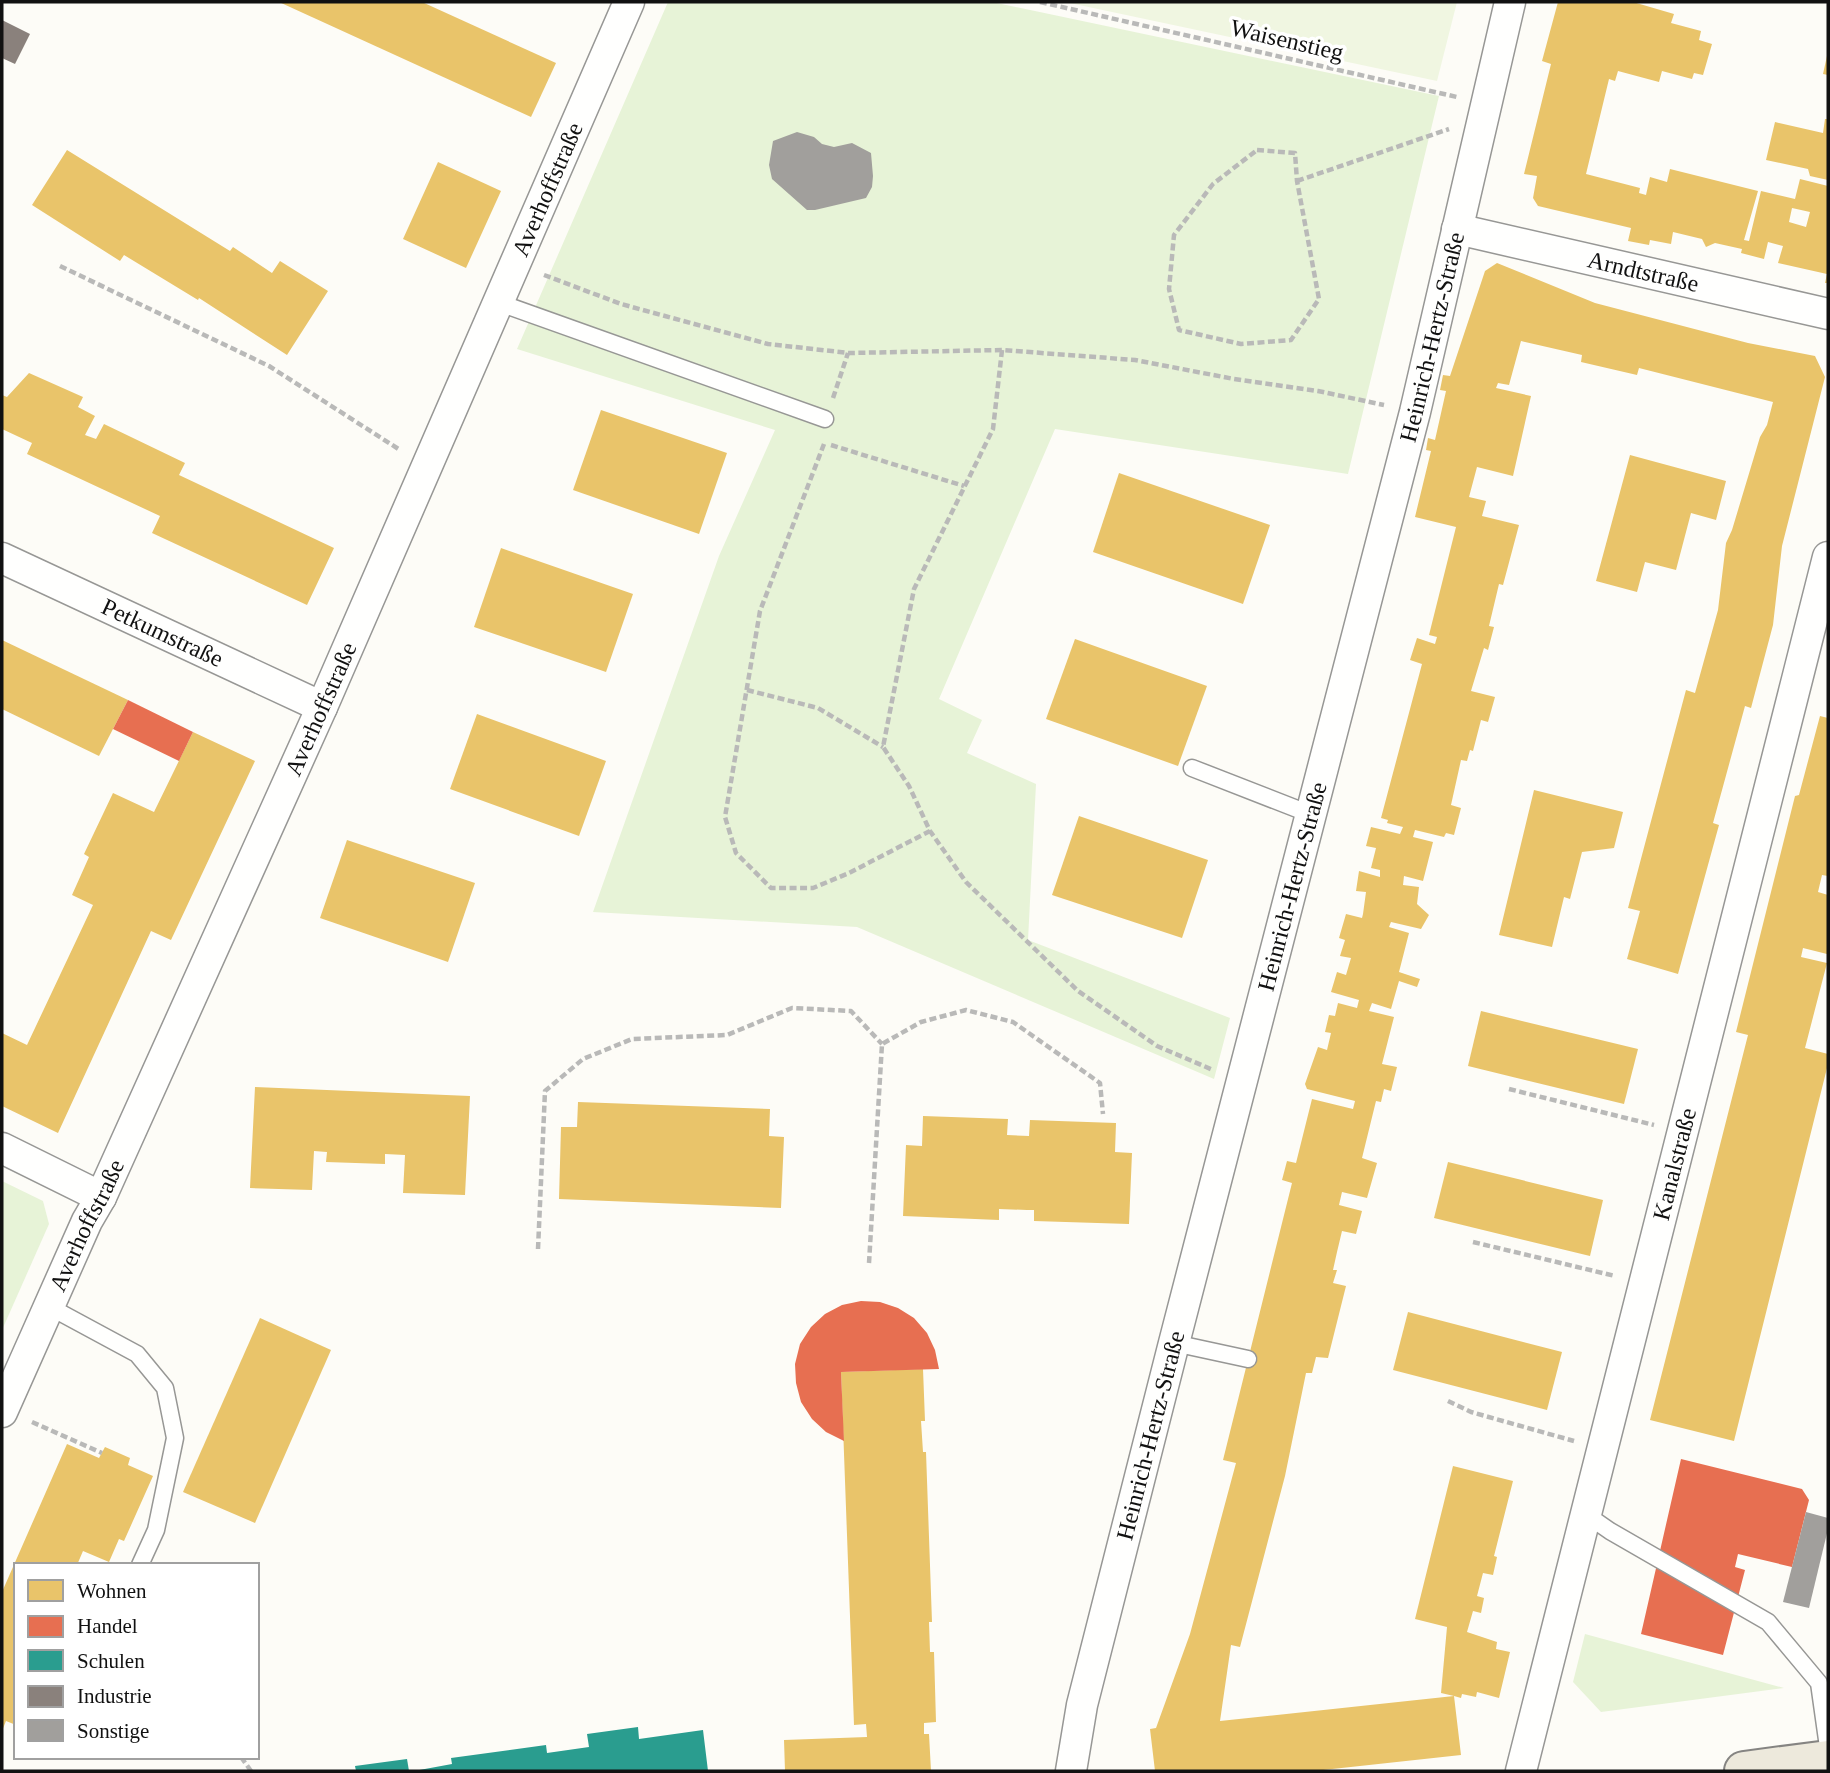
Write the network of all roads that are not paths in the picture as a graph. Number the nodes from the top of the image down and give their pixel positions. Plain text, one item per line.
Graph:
1 (629, 2) edge
2 (1510, 2) edge
3 (1457, 229) junction
4 (497, 302) junction
5 (1828, 314) edge
6 (825, 419) road end
7 (1828, 557) edge
8 (2, 558) edge
9 (322, 707) junction
10 (1192, 768) dead end
11 (1310, 814) junction
12 (2, 1148) edge
13 (102, 1197) junction
14 (48, 1306) junction
15 (1174, 1343) junction
16 (1248, 1359) dead end
17 (2, 1411) edge
18 (1587, 1515) junction
19 (141, 1563) edge
20 (1828, 1748) edge
21 (1828, 1760) edge
22 (1071, 1771) edge
23 (1521, 1771) edge
24 (1744, 1771) edge

1 - 4 street, Averhoffstraße
2 - 3 street, Heinrich-Hertz-Straße
3 - 5 street, Arndtstraße
3 - 11 street, Heinrich-Hertz-Straße
4 - 6 lane
4 - 9 street, Averhoffstraße
7 - 18 street, Kanalstraße
8 - 9 street, Petkumstraße
9 - 13 street, Averhoffstraße
10 - 11 lane
11 - 15 street, Heinrich-Hertz-Straße
12 - 13 street
13 - 14 street, Averhoffstraße
14 - 17 street, Averhoffstraße
14 - 19 lane
15 - 16 lane
15 - 22 street, Heinrich-Hertz-Straße
18 - 20 lane
18 - 23 street, Kanalstraße
21 - 24 main road

